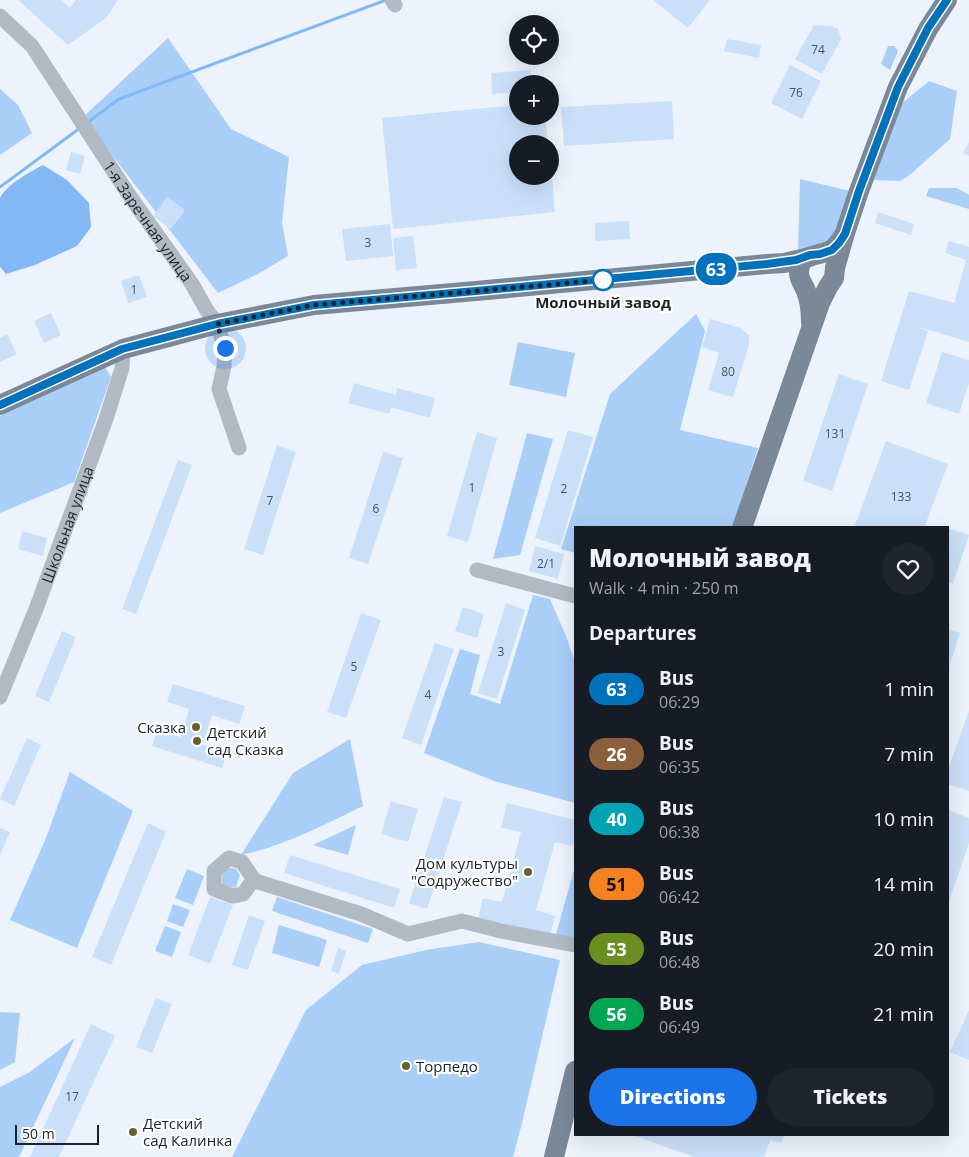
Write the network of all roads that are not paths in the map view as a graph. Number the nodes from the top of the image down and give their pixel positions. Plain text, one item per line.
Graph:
1 (947, 0) edge
2 (0, 16) edge
3 (845, 234) junction
4 (807, 269) junction
5 (831, 278) junction
6 (217, 324) junction
7 (811, 329) junction
8 (122, 349) junction
9 (0, 405) edge
10 (239, 448) dead end
11 (743, 526) edge
12 (477, 570) dead end
13 (574, 596) edge
14 (0, 697) edge
15 (254, 879) dead end
16 (574, 945) edge
17 (574, 1075) edge
18 (554, 1157) edge

1 - 3 main road
2 - 6 street, 1-я Заречная улица
3 - 4 main road
3 - 5 main road
4 - 5 main road
4 - 5 main road
4 - 6 main road
4 - 7 main road
5 - 7 main road
6 - 8 main road
6 - 10 street, 1-я Заречная улица
7 - 11 main road
8 - 9 main road
8 - 14 street, Школьная улица
12 - 13 street
15 - 16 street
17 - 18 main road

